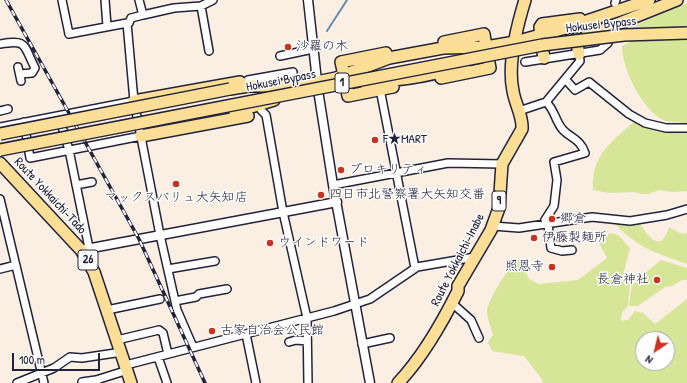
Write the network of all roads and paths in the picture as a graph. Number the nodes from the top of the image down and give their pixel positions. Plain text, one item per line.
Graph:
1 (62, 0) edge
2 (105, 0) edge
3 (139, 0) edge
4 (213, 0) edge
5 (308, 0) edge
6 (526, 0) edge
7 (649, 0) edge
8 (677, 0) edge
9 (201, 6) junction
10 (143, 15) junction
11 (595, 19) junction
12 (127, 23) junction
13 (107, 26) junction
14 (598, 33) junction
15 (610, 33) dead end
16 (687, 33) edge
17 (576, 40) junction
18 (542, 41) junction
19 (0, 44) edge
20 (515, 45) junction
21 (313, 49) junction
22 (487, 50) junction
23 (209, 51) dead end
24 (412, 51) junction
25 (579, 54) junction
26 (280, 56) dead end
27 (544, 58) junction
28 (525, 62) dead end
29 (18, 67) dead end
30 (293, 72) dead end
31 (345, 80) junction
32 (417, 80) junction
33 (566, 80) junction
34 (247, 84) junction
35 (318, 86) junction
36 (380, 90) junction
37 (134, 101) junction
38 (270, 102) junction
39 (546, 102) junction
40 (8, 109) dead end
41 (262, 110) junction
42 (0, 111) edge
43 (519, 111) junction
44 (59, 116) junction
45 (24, 122) junction
46 (0, 127) edge
47 (687, 128) edge
48 (0, 134) edge
49 (141, 136) junction
50 (27, 141) junction
51 (0, 146) edge
52 (0, 150) edge
53 (69, 150) junction
54 (0, 158) edge
55 (502, 164) junction
56 (2, 169) edge
57 (397, 172) junction
58 (92, 182) dead end
59 (76, 185) junction
60 (333, 185) junction
61 (0, 201) edge
62 (337, 202) junction
63 (687, 209) edge
64 (282, 212) junction
65 (548, 224) junction
66 (493, 226) junction
67 (3, 229) edge
68 (160, 235) junction
69 (85, 249) junction
70 (572, 250) dead end
71 (475, 257) junction
72 (215, 261) dead end
73 (16, 265) junction
74 (415, 268) junction
75 (0, 269) edge
76 (168, 269) junction
77 (227, 289) dead end
78 (160, 299) dead end
79 (175, 301) junction
80 (452, 302) junction
81 (356, 304) junction
82 (107, 310) junction
83 (307, 318) junction
84 (246, 334) junction
85 (390, 338) dead end
86 (480, 338) dead end
87 (117, 340) junction
88 (307, 341) junction
89 (289, 342) dead end
90 (362, 344) junction
91 (193, 347) junction
92 (122, 352) junction
93 (168, 354) junction
94 (158, 357) junction
95 (127, 367) junction
96 (41, 373) junction
97 (82, 382) dead end
98 (96, 382) edge
99 (18, 383) edge
100 (44, 383) edge
101 (131, 383) edge
102 (167, 383) edge
103 (256, 383) edge
104 (308, 383) edge
105 (370, 383) edge
106 (398, 383) edge

1 - 13 street
2 - 13 street
3 - 10 street
4 - 9 street
5 - 21 street
6 - 20 main road, Route Yokkaichi-Inabe / 9
7 - 11 main road
8 - 14 main road
9 - 10 street
9 - 23 street
10 - 12 street
11 - 14 main road
11 - 18 main road
12 - 13 street
12 - 37 street
14 - 17 main road
15 - 25 street
16 - 52 main road, Hokusei Bypass / 1, bridge
17 - 18 main road
17 - 25 main road
18 - 20 main road
18 - 27 main road
19 - 29 street
20 - 22 main road
20 - 43 main road, Route Yokkaichi-Inabe / 9
21 - 26 street
21 - 35 street
22 - 24 main road
22 - 32 main road
24 - 31 main road
24 - 32 main road
25 - 27 street
25 - 33 street
27 - 28 street
30 - 34 street
31 - 32 main road
31 - 35 main road
31 - 36 main road
32 - 36 main road
33 - 39 street
33 - 47 street
34 - 35 main road, 1
34 - 37 main road
34 - 48 main road, 1, bridge
35 - 38 main road, 1
35 - 60 street
36 - 57 street
37 - 44 street
37 - 49 street
38 - 41 main road
38 - 54 main road, 1
39 - 43 street
39 - 65 street
40 - 42 street
41 - 49 main road
41 - 64 street
43 - 55 main road, Route Yokkaichi-Inabe / 9
44 - 45 street
44 - 53 street
45 - 46 street
45 - 50 street
49 - 53 street
49 - 68 street
50 - 51 street
50 - 53 street
53 - 59 street
55 - 57 street
55 - 66 main road, Route Yokkaichi-Inabe / 9
56 - 69 main road, Route Yokkaichi-Tado / 26
57 - 60 street
57 - 74 street
58 - 59 street
59 - 69 street
60 - 62 street
61 - 67 street
62 - 64 street
62 - 81 street
63 - 65 street
64 - 68 street
64 - 83 street
65 - 66 street
65 - 70 street
66 - 71 main road, Route Yokkaichi-Inabe / 9
67 - 73 street
68 - 69 street
68 - 76 street
69 - 82 main road, Route Yokkaichi-Tado / 26
71 - 74 street
71 - 80 main road, Route Yokkaichi-Inabe / 9
72 - 76 street
73 - 75 street
73 - 96 street
74 - 81 street
76 - 79 street
77 - 79 street
78 - 82 street
79 - 91 street
80 - 86 street
80 - 106 main road, Route Yokkaichi-Inabe / 9
81 - 83 street
81 - 90 street
82 - 87 main road, Route Yokkaichi-Tado / 26
83 - 84 street
83 - 88 street
84 - 91 street
84 - 103 street
85 - 90 street
87 - 92 main road, Route Yokkaichi-Tado / 26
87 - 93 street
88 - 89 street
88 - 104 street
90 - 105 street
91 - 93 street
92 - 95 main road, Route Yokkaichi-Tado / 26
92 - 96 street
93 - 94 street
94 - 95 street
94 - 102 street
95 - 98 street
95 - 101 main road, Route Yokkaichi-Tado / 26
96 - 99 street
96 - 100 street
97 - 98 street

